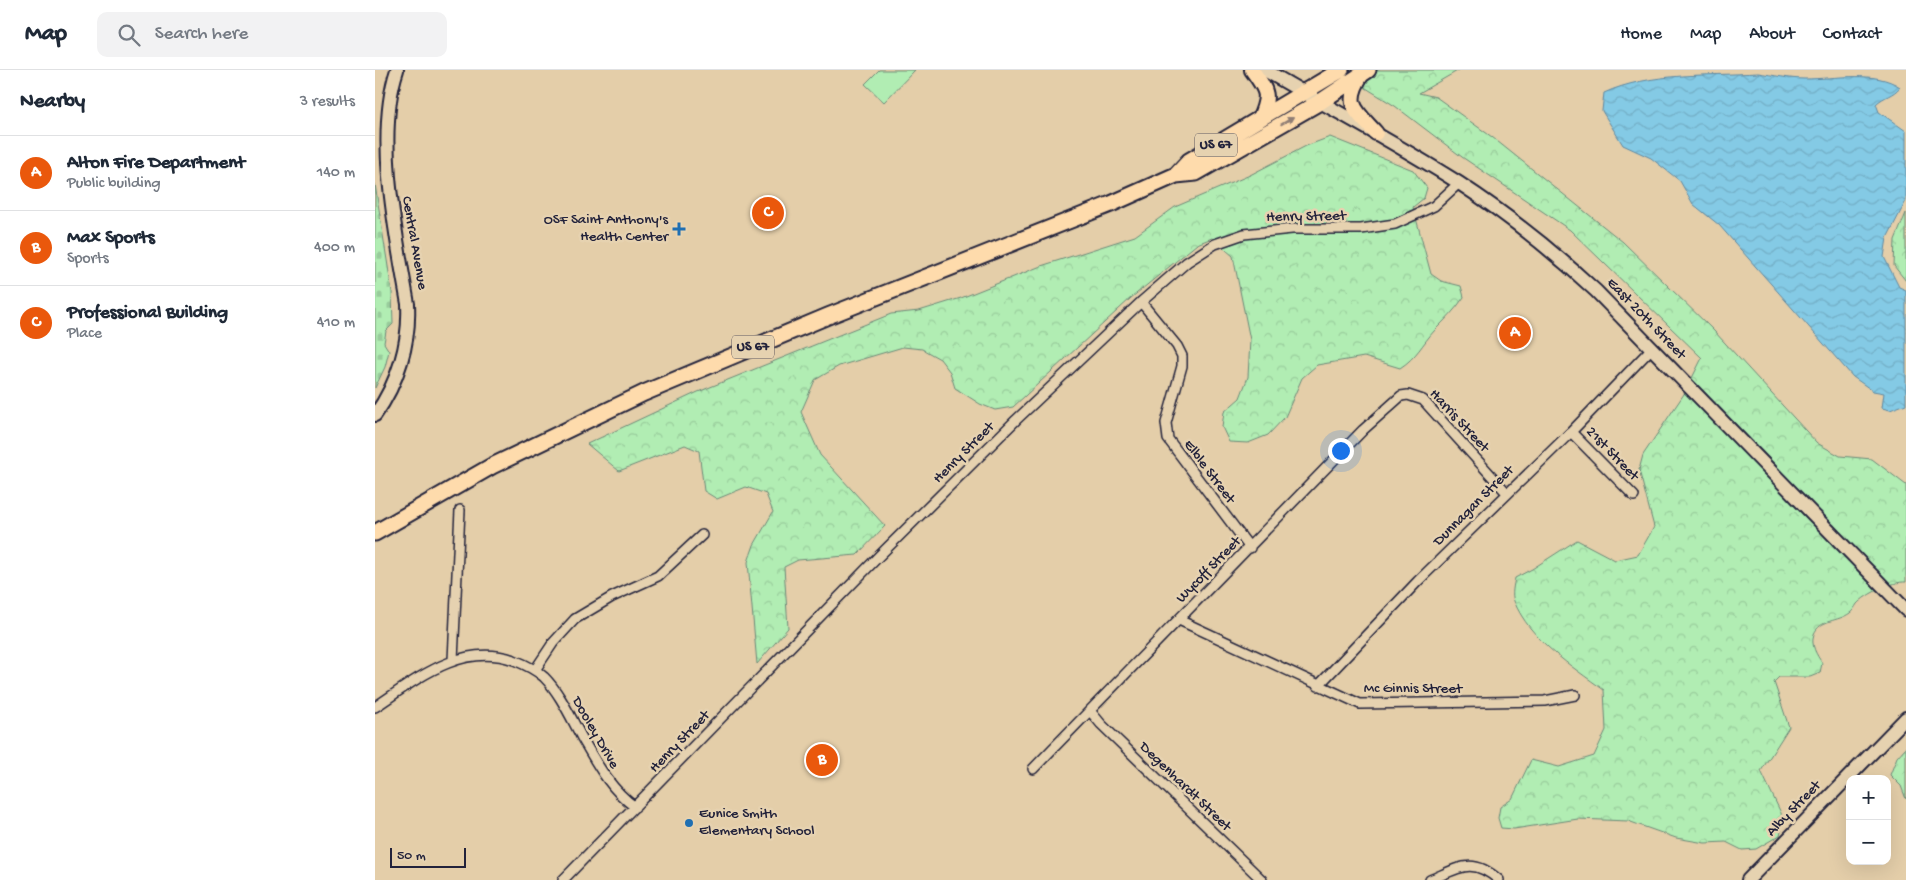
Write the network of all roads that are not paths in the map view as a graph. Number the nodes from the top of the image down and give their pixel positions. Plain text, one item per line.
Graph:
1 (397, 70) edge
2 (1252, 70) edge
3 (1265, 70) edge
4 (1341, 70) edge
5 (1365, 72) edge
6 (1304, 93) junction
7 (1319, 102) junction
8 (1259, 120) junction
9 (1376, 133) junction
10 (1176, 175) junction
11 (1459, 183) junction
12 (1141, 302) junction
13 (1652, 348) junction
14 (1408, 395) joint
15 (375, 415) edge
16 (1571, 432) junction
17 (1507, 493) junction
18 (1634, 496) dead end
19 (460, 510) dead end
20 (375, 533) edge
21 (702, 535) dead end
22 (1249, 548) junction
23 (1906, 610) edge
24 (1179, 620) junction
25 (453, 660) junction
26 (535, 670) junction
27 (1318, 686) junction
28 (1575, 695) dead end
29 (375, 707) edge
30 (1091, 712) junction
31 (1906, 718) edge
32 (1033, 769) dead end
33 (635, 807) junction
34 (563, 880) edge
35 (1262, 880) edge
36 (1430, 880) edge
37 (1499, 880) edge
38 (1748, 880) edge

1 - 15 street, Central Avenue
2 - 8 main road
3 - 6 street, East 20th Street
4 - 6 highway, US 67
5 - 7 highway, US 67
5 - 9 main road
6 - 7 street, East 20th Street
6 - 8 highway, US 67
7 - 9 street, East 20th Street
10 -> 7 highway, US 67
8 - 10 highway, US 67
9 - 11 street, East 20th Street
10 - 20 highway, US 67
11 - 12 street, Henry Street
11 - 13 street, East 20th Street
12 - 22 street, Elble Street
12 - 33 street, Henry Street
13 - 16 street, Dunnagan Street
13 - 23 street, East 20th Street
14 - 17 street, Harris Street
14 - 22 street, Wycoff Street
16 - 17 street, Dunnagan Street
16 - 18 street, 21st Street
17 - 27 street, Dunnagan Street
19 - 25 street
21 - 26 street
22 - 24 street, Wycoff Street
24 - 27 street, Mc Ginnis Street
24 - 30 street, Wycoff Street
25 - 26 street, Dooley Drive
25 - 29 street, Dooley Drive
26 - 33 street, Dooley Drive
27 - 28 street, Mc Ginnis Street
30 - 32 street, Wycoff Street
30 - 35 street, Degenhardt Street
31 - 38 street, Alby Street
33 - 34 street, Henry Street
36 - 37 street

